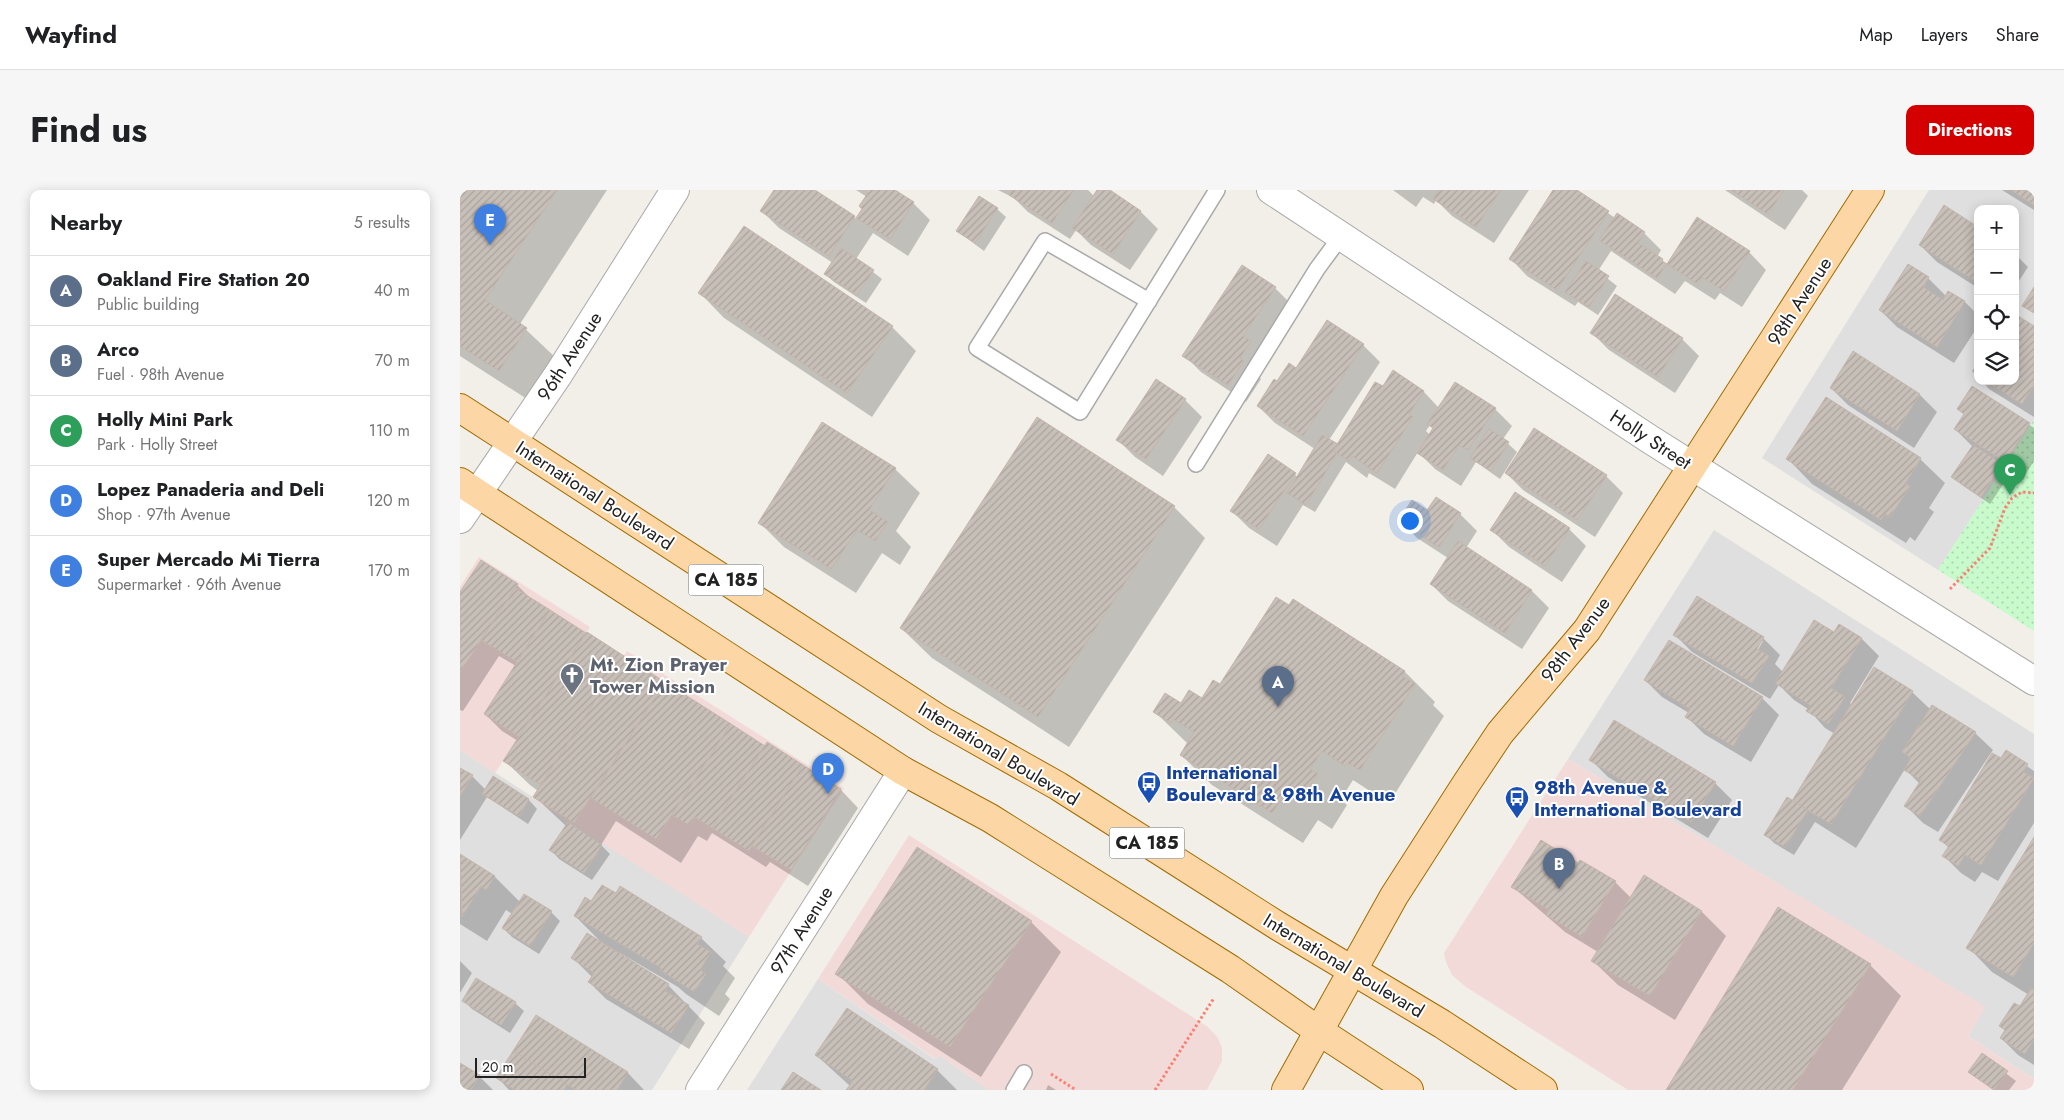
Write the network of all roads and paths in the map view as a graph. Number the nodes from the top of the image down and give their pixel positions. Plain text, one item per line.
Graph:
1 (675, 190) edge
2 (1217, 190) edge
3 (1271, 190) edge
4 (1870, 190) edge
5 (1342, 235) junction
6 (1149, 301) junction
7 (460, 408) edge
8 (512, 442) junction
9 (1196, 464) dead end
10 (1692, 466) junction
11 (469, 488) edge
12 (2034, 493) edge
13 (460, 519) edge
14 (1932, 617) junction
15 (2034, 681) edge
16 (903, 771) junction
17 (1230, 969) junction
18 (1352, 971) junction
19 (1319, 1031) junction
20 (1047, 1072) dead end
21 (1024, 1073) dead end
22 (700, 1090) edge
23 (1014, 1090) edge
24 (1076, 1090) edge
25 (1154, 1090) edge
26 (1286, 1090) edge
27 (1409, 1090) edge
28 (1543, 1090) edge

1 - 8 street, 96th Avenue
2 - 6 lane
3 - 5 street, Holly Street
4 - 10 main road, 98th Avenue
5 - 9 lane
5 - 10 street, Holly Street
6 - 6 lane
7 - 8 main road, International Boulevard / CA 185
8 - 11 street, 96th Avenue
8 - 18 main road, International Boulevard / CA 185
10 - 14 street, Holly Street
10 - 18 main road, 98th Avenue
11 - 13 street, 96th Avenue
11 - 16 main road
12 - 14 path
14 - 15 street, Holly Street
16 - 17 main road
16 - 22 street, 97th Avenue
17 - 19 main road
17 - 25 path
18 - 19 main road, 98th Avenue
18 - 28 main road, International Boulevard / CA 185
19 - 26 main road, 98th Avenue
19 - 27 main road
20 - 24 path
21 - 23 lane

